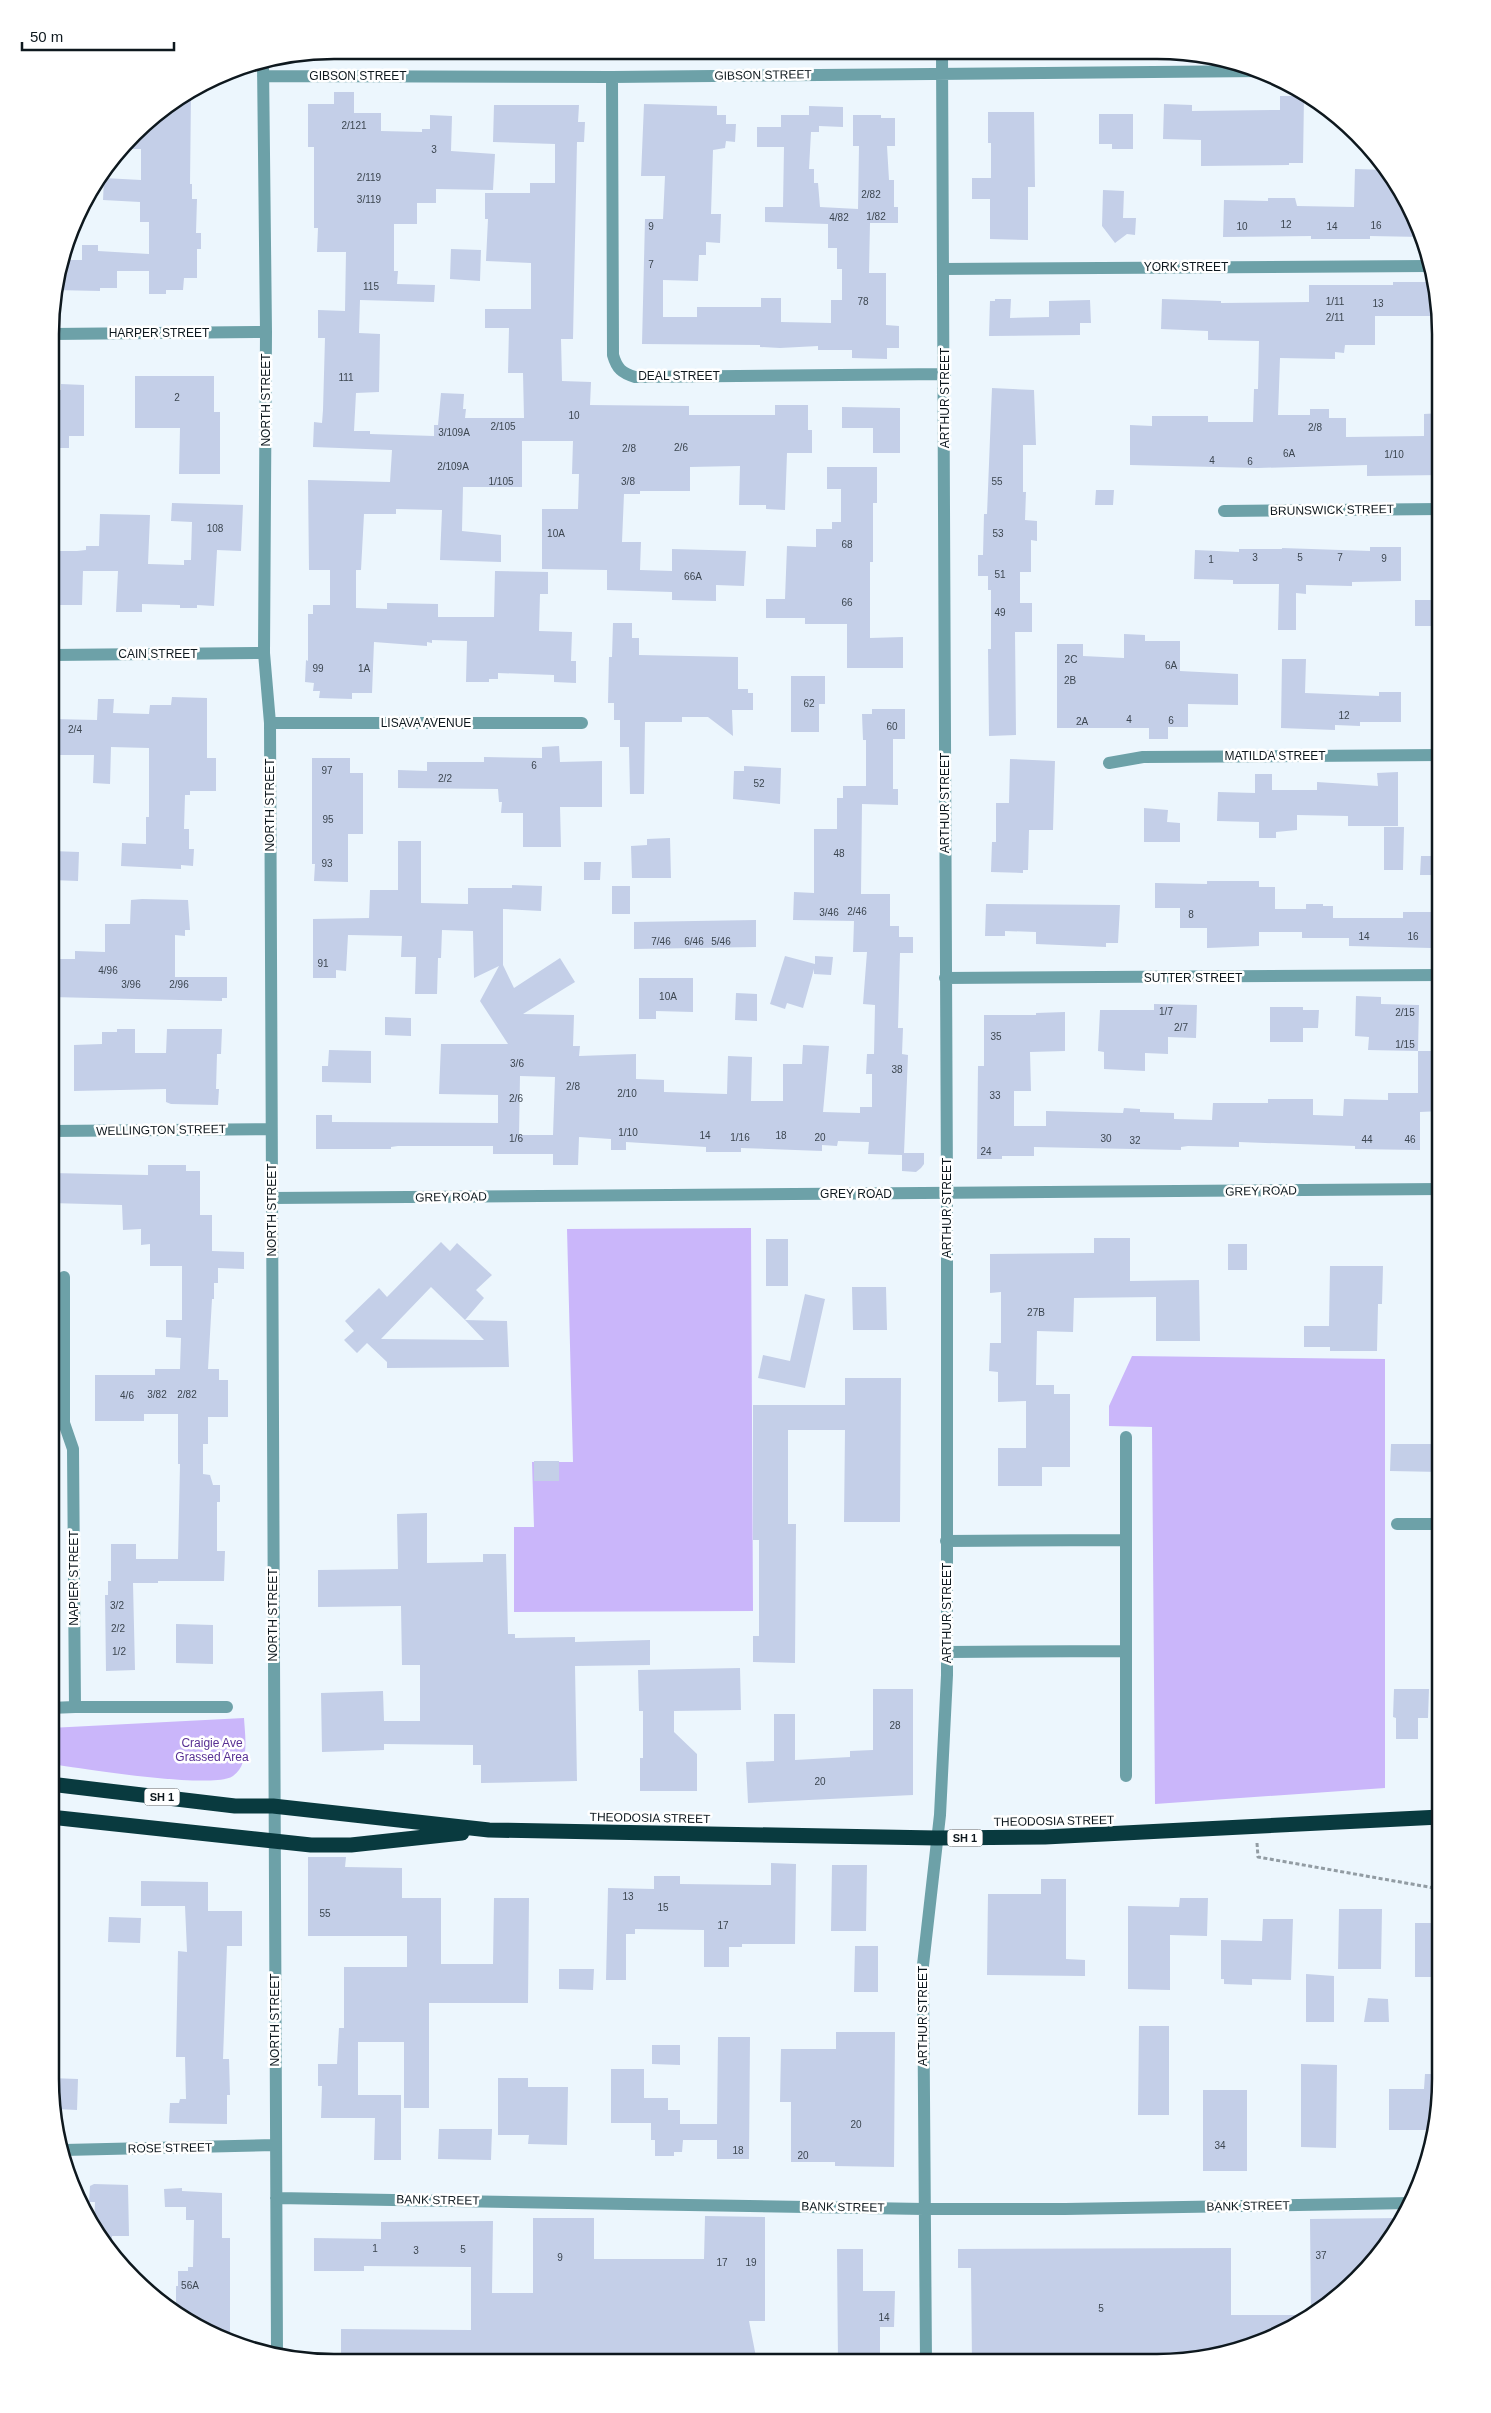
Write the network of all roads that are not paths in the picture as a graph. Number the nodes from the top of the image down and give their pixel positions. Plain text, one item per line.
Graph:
1 (942, 59) edge
2 (263, 70) edge
3 (1239, 71) edge
4 (942, 72) junction
5 (612, 77) junction
6 (1424, 266) edge
7 (944, 270) junction
8 (266, 332) junction
9 (59, 334) edge
10 (945, 374) junction
11 (1432, 509) edge
12 (1224, 511) dead end
13 (264, 653) junction
14 (59, 655) edge
15 (270, 723) junction
16 (582, 723) dead end
17 (1432, 755) edge
18 (1109, 763) dead end
19 (1432, 975) edge
20 (945, 978) junction
21 (271, 1129) junction
22 (59, 1132) edge
23 (1432, 1189) edge
24 (947, 1194) junction
25 (272, 1198) junction
26 (64, 1277) dead end
27 (1126, 1437) dead end
28 (1397, 1524) dead end
29 (1432, 1524) edge
30 (1126, 1540) junction
31 (946, 1541) junction
32 (1126, 1651) junction
33 (947, 1652) junction
34 (75, 1707) junction
35 (227, 1707) dead end
36 (59, 1708) edge
37 (1126, 1776) dead end
38 (59, 1785) edge
39 (273, 1806) junction
40 (1432, 1817) edge
41 (59, 1818) edge
42 (489, 1830) junction
43 (937, 1838) junction
44 (273, 1840) junction
45 (276, 2145) junction
46 (68, 2150) edge
47 (276, 2198) junction
48 (1403, 2203) edge
49 (924, 2209) junction
50 (277, 2348) edge
51 (926, 2354) edge

1 - 4 street, ARTHUR STREET
2 - 5 street, GIBSON STREET
2 - 8 street, NORTH STREET
3 - 4 street, GIBSON STREET
4 - 5 street, GIBSON STREET
4 - 7 street, ARTHUR STREET
5 - 10 street, DEAL STREET
6 - 7 street, YORK STREET
7 - 10 street, ARTHUR STREET
8 - 9 street, HARPER STREET
8 - 13 street, NORTH STREET
10 - 20 street, ARTHUR STREET
11 - 12 street, BRUNSWICK STREET
13 - 14 street, CAIN STREET
13 - 15 street, NORTH STREET
15 - 16 street, LISAVA AVENUE
15 - 21 street, NORTH STREET
17 - 18 street, MATILDA STREET
19 - 20 street, SUTTER STREET
20 - 24 street, ARTHUR STREET
21 - 22 street, WELLINGTON STREET
21 - 25 street, NORTH STREET
23 - 24 street, GREY ROAD
24 - 25 street, GREY ROAD
24 - 31 street, ARTHUR STREET
25 - 39 street, NORTH STREET
26 - 34 street, NAPIER STREET
27 - 30 street
28 - 29 street
30 - 31 street
30 - 32 street
31 - 33 street, ARTHUR STREET
32 - 33 street
32 - 37 street
33 - 43 street, ARTHUR STREET
34 - 35 street
34 - 36 street
38 - 39 highway, SH 1
39 - 42 highway, THEODOSIA STREET / SH 1
39 - 44 street, NORTH STREET
40 - 43 highway, THEODOSIA STREET / SH 1
41 - 44 highway, SH 1
42 - 43 highway, THEODOSIA STREET / SH 1
42 - 44 highway, THEODOSIA STREET / SH 1
43 - 49 street, ARTHUR STREET
44 - 45 street, NORTH STREET
45 - 46 street, ROSE STREET
45 - 47 street, NORTH STREET
47 - 49 street, BANK STREET
47 - 50 street, NORTH STREET
48 - 49 street, BANK STREET
49 - 51 street, ARTHUR STREET

